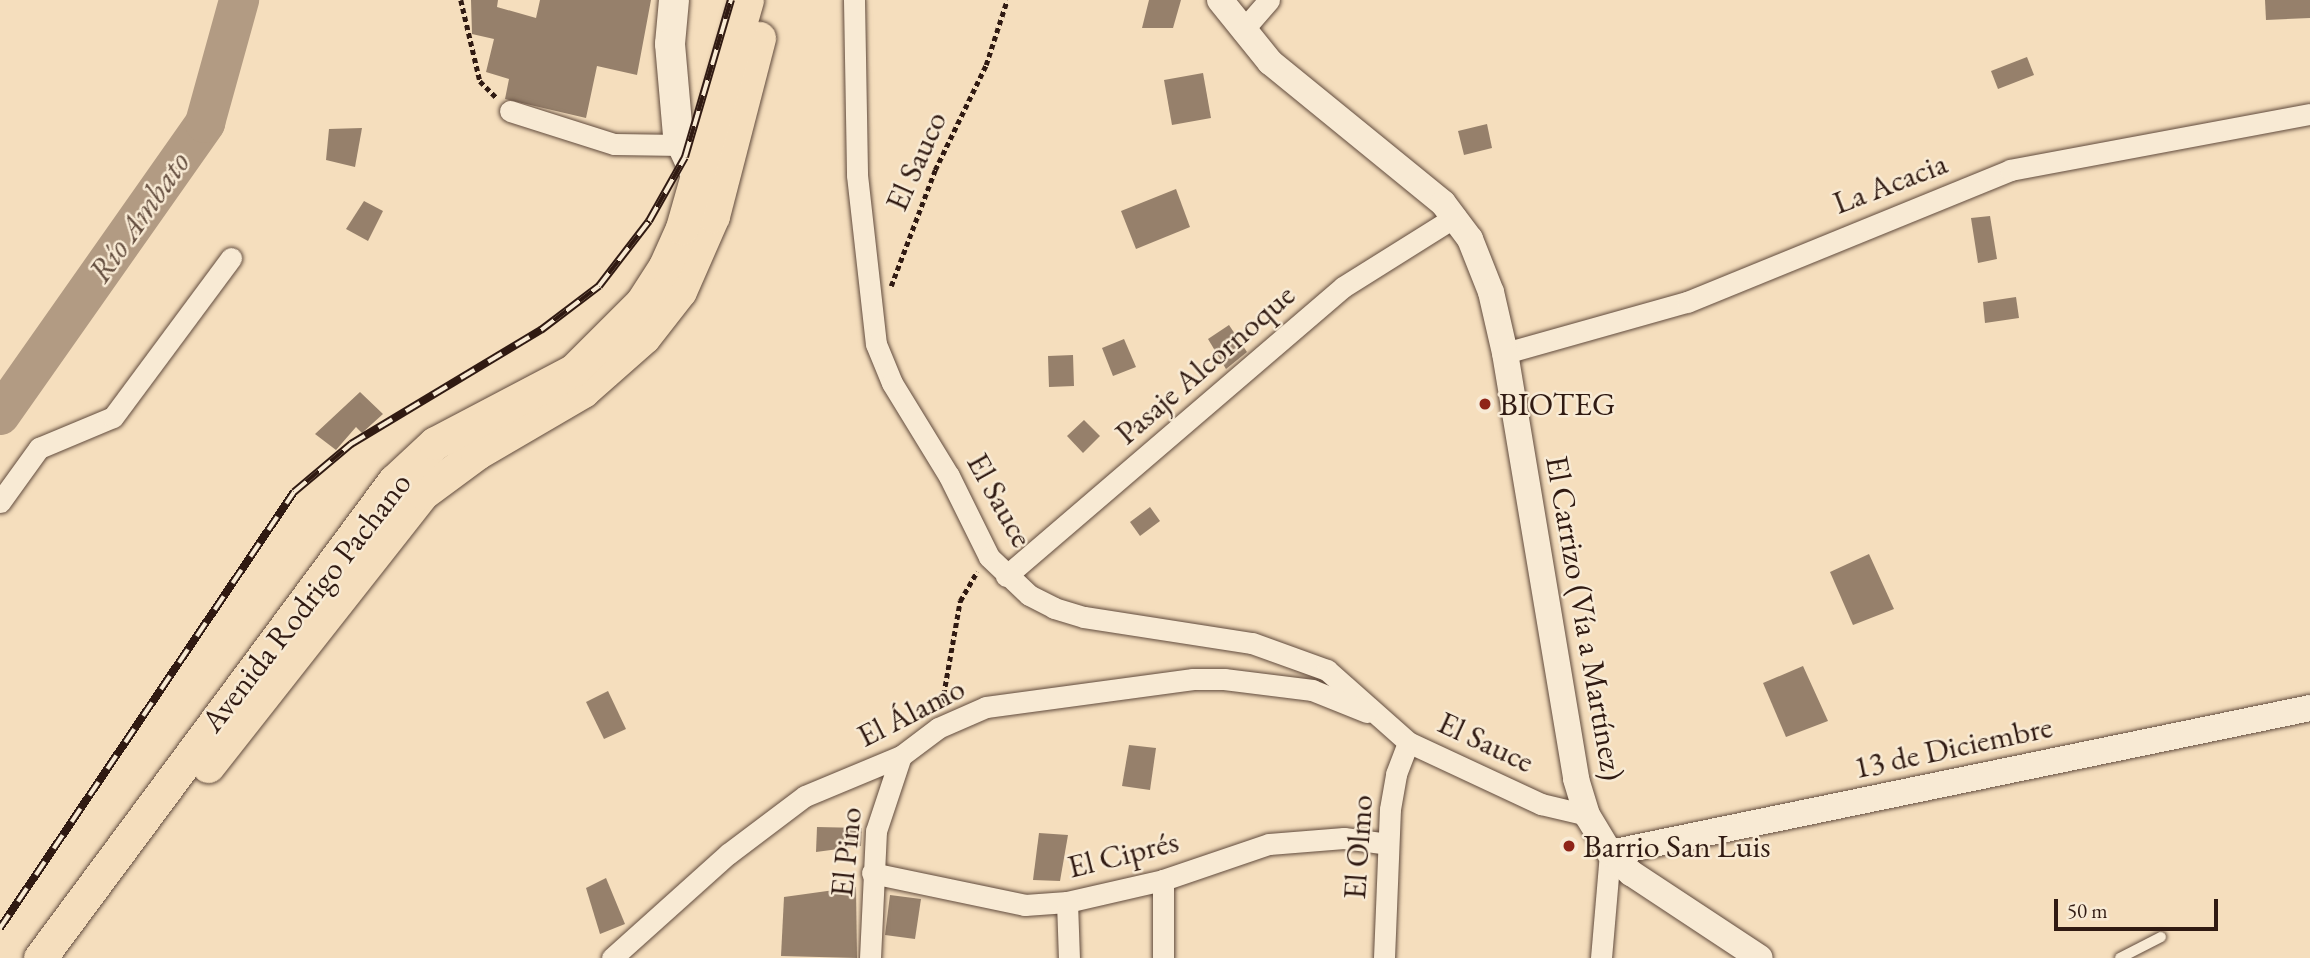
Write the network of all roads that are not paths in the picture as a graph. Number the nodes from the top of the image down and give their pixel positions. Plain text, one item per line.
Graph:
1 (674, 0) edge
2 (747, 0) edge
3 (769, 0) edge
4 (853, 0) edge
5 (1220, 0) edge
6 (1269, 0) edge
7 (1242, 31) junction
8 (510, 111) road end
9 (2310, 114) edge
10 (681, 145) junction
11 (710, 179) junction
12 (1457, 216) junction
13 (231, 258) dead end
14 (1505, 353) junction
15 (0, 502) edge
16 (1006, 576) junction
17 (2310, 708) edge
18 (1378, 717) junction
19 (1408, 742) junction
20 (901, 756) junction
21 (1587, 815) junction
22 (1388, 844) junction
23 (1610, 853) junction
24 (872, 873) junction
25 (1163, 880) junction
26 (1067, 902) junction
27 (2161, 937) dead end
28 (40, 958) edge
29 (64, 958) edge
30 (612, 958) edge
31 (870, 958) edge
32 (1069, 958) edge
33 (1163, 958) edge
34 (1384, 958) edge
35 (1601, 958) edge
36 (1760, 958) edge
37 (2120, 958) edge

1 - 10 main road
2 - 11 main road, Avenida Rodrigo Pachano
3 - 11 main road, Avenida Rodrigo Pachano
4 - 16 street, El Sauce
5 - 7 street, El Carrizo (Vía a Martínez)
6 - 7 street
7 - 12 street, El Carrizo (Vía a Martínez)
8 - 10 street
9 - 14 street, La Acacia
10 - 11 main road
11 - 28 main road, Avenida Rodrigo Pachano
11 - 29 main road, Avenida Rodrigo Pachano
12 - 14 street, El Carrizo (Vía a Martínez)
12 - 16 street, Pasaje Alcornoque
13 - 15 street
14 - 21 street, El Carrizo (Vía a Martínez)
16 - 18 street, El Sauce
17 - 23 street, 13 de Diciembre
18 - 19 street, El Sauce
18 - 20 street, El Álamo
19 - 21 street, El Sauce
19 - 22 street, El Olmo
20 - 24 street, El Pino
20 - 30 street, El Álamo
21 - 23 street, El Carrizo (Vía a Martínez)
22 - 25 street, El Ciprés
22 - 34 street, El Olmo
23 - 35 street
23 - 36 street
24 - 26 street, El Ciprés
24 - 31 street, El Pino
25 - 26 street, El Ciprés
25 - 33 street
26 - 32 street
27 - 37 lane

